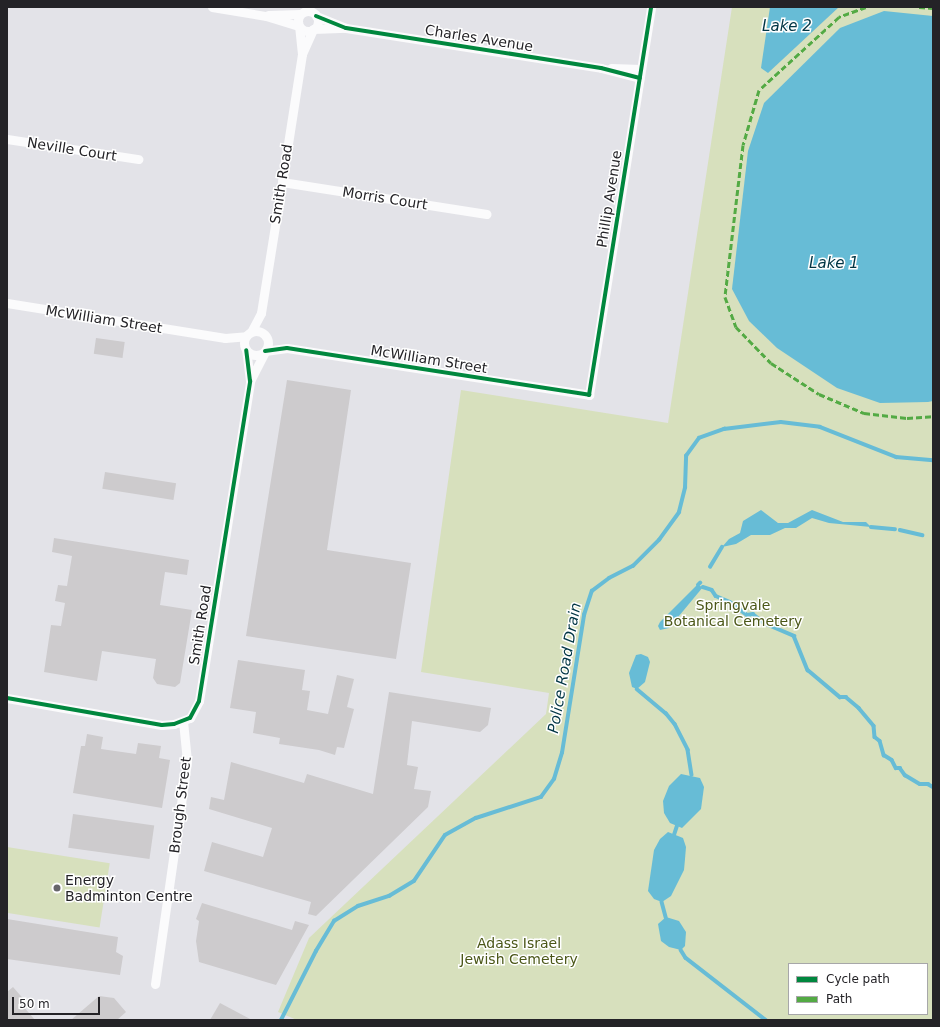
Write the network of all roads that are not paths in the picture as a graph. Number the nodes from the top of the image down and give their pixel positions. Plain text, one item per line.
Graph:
1 (212, 7) edge
2 (651, 7) edge
3 (302, 12) edge
4 (315, 13) edge
5 (266, 16) junction
6 (299, 26) junction
7 (346, 28) junction
8 (313, 29) junction
9 (302, 54) junction
10 (641, 74) junction
11 (7, 139) edge
12 (138, 159) dead end
13 (282, 182) junction
14 (488, 214) dead end
15 (7, 304) edge
16 (261, 313) junction
17 (249, 334) junction
18 (266, 336) junction
19 (224, 338) junction
20 (287, 348) junction
21 (245, 349) junction
22 (265, 352) junction
23 (250, 381) junction
24 (589, 396) joint
25 (7, 698) edge
26 (183, 721) junction
27 (155, 984) dead end

1 - 5 street
2 - 10 street, Phillip Avenue
3 - 4 street
3 - 5 street
3 - 6 street
4 - 7 street, Charles Avenue
4 - 8 street
5 - 6 street
6 - 8 street
6 - 9 street, Smith Road
7 - 8 street, Charles Avenue
7 - 10 street, Charles Avenue
8 - 9 street, Smith Road
9 - 13 street, Smith Road
10 - 24 street, Phillip Avenue
11 - 12 street, Neville Court
13 - 14 street, Morris Court
13 - 16 street, Smith Road
15 - 19 street, McWilliam Street
16 - 17 street, Smith Road
16 - 18 street, Smith Road
17 - 18 street
17 - 19 street, McWilliam Street
17 - 21 street
18 - 20 street, McWilliam Street
18 - 22 street
19 - 21 street, McWilliam Street
20 - 22 street, McWilliam Street
20 - 24 street, McWilliam Street
21 - 22 street
21 - 23 street, Smith Road
22 - 23 street, Smith Road
23 - 26 street, Smith Road
25 - 26 street
26 - 27 street, Brough Street

